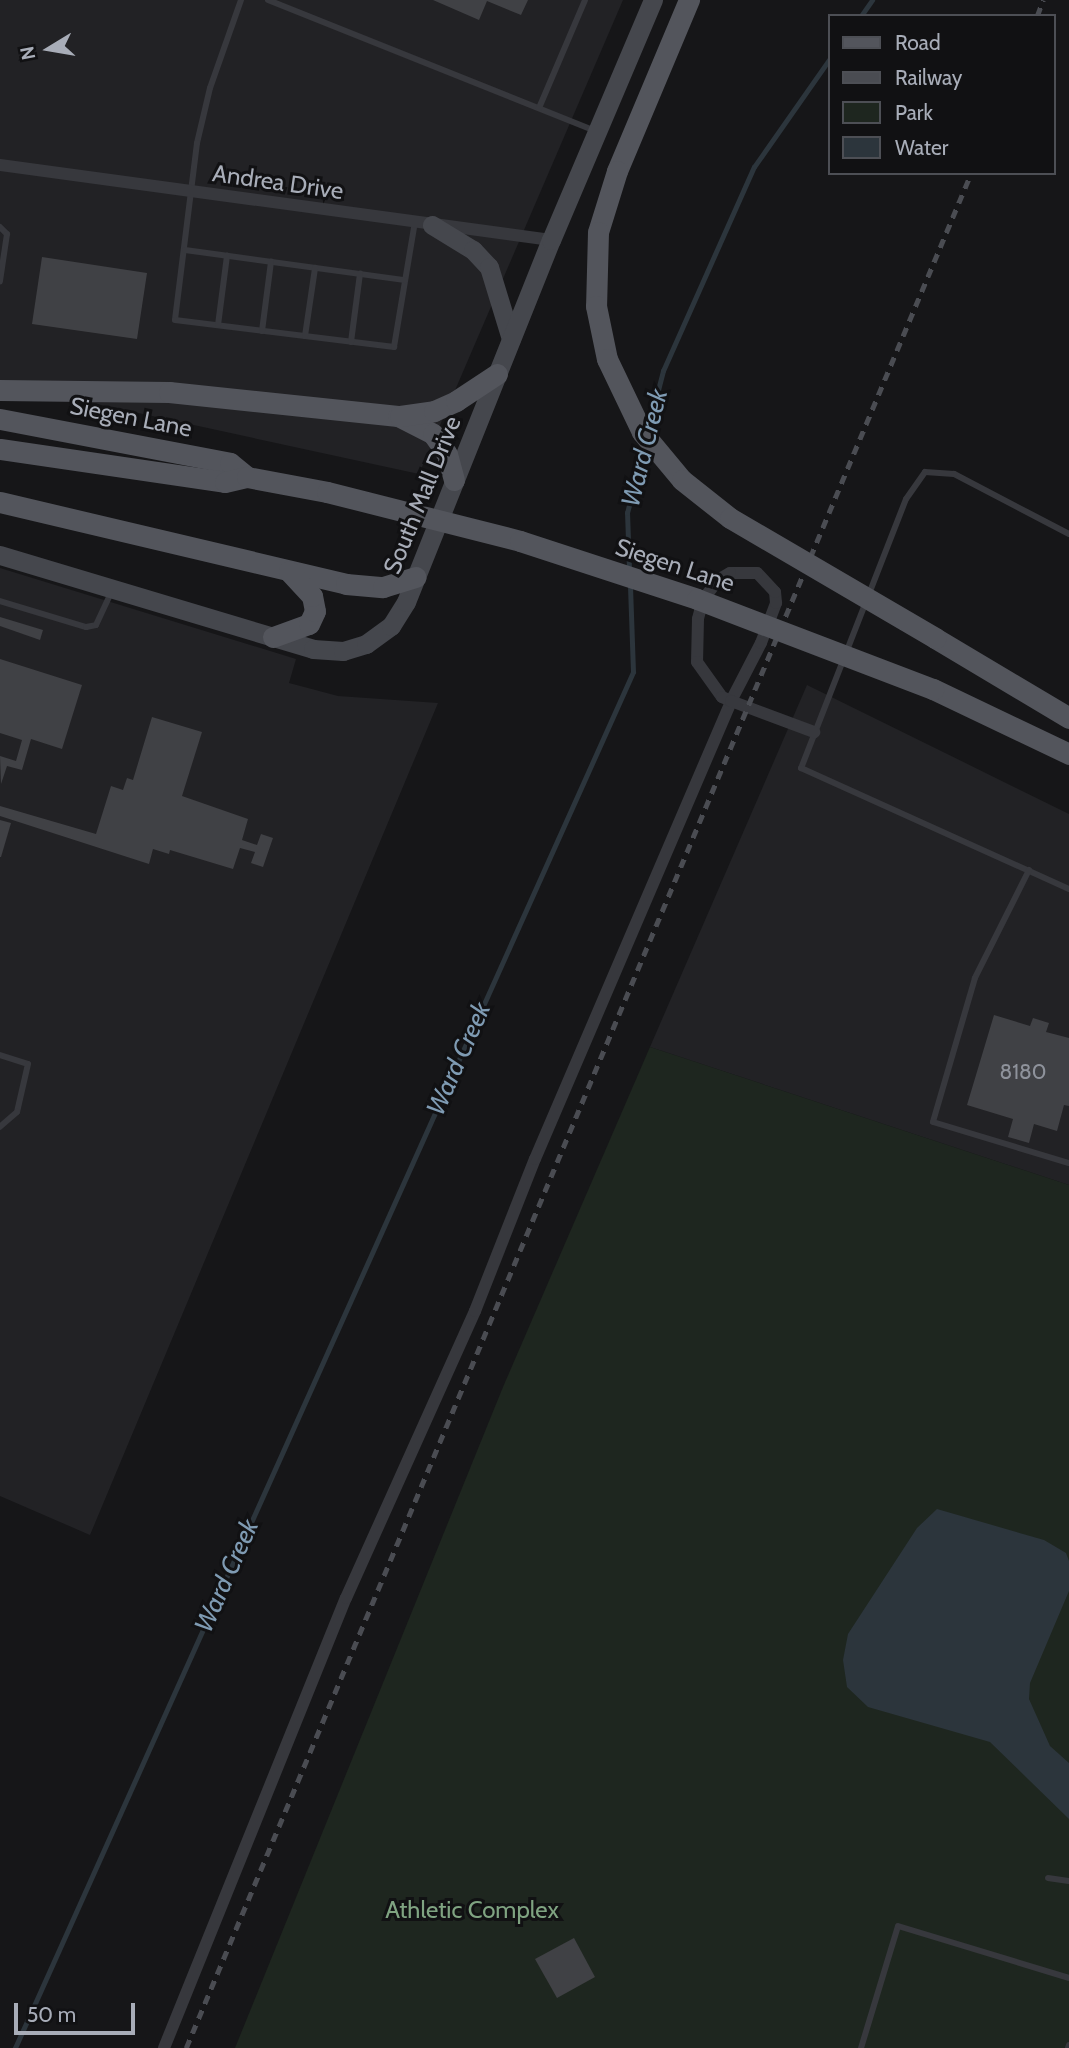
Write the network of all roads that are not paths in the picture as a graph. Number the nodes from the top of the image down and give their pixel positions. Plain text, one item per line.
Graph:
1 (241, 0) edge
2 (268, 0) edge
3 (585, 0) edge
4 (653, 0) edge
5 (689, 0) edge
6 (539, 108) junction
7 (598, 132) junction
8 (0, 164) edge
9 (193, 191) junction
10 (424, 224) junction
11 (0, 227) edge
12 (551, 240) junction
13 (185, 250) junction
14 (227, 256) junction
15 (271, 262) junction
16 (315, 268) junction
17 (360, 274) junction
18 (405, 280) junction
19 (0, 281) edge
20 (218, 325) junction
21 (262, 331) junction
22 (305, 336) junction
23 (511, 339) junction
24 (351, 342) junction
25 (497, 374) junction
26 (0, 390) edge
27 (398, 416) junction
28 (0, 419) edge
29 (0, 449) edge
30 (247, 477) junction
31 (454, 480) junction
32 (0, 502) edge
33 (1069, 534) edge
34 (0, 555) edge
35 (289, 571) junction
36 (415, 577) junction
37 (113, 589) junction
38 (0, 601) edge
39 (273, 637) junction
40 (731, 701) junction
41 (1069, 718) edge
42 (814, 732) junction
43 (1069, 754) edge
44 (1029, 870) junction
45 (1069, 888) edge
46 (0, 1055) edge
47 (0, 1127) edge
48 (1069, 1163) edge
49 (1048, 1878) dead end
50 (1069, 1881) edge
51 (1069, 1978) edge
52 (164, 2048) edge
53 (861, 2048) edge

1 - 9 lane
2 - 6 lane
3 - 6 lane
4 - 7 street, South Mall Drive
5 - 41 main road, bridge
6 - 7 lane
7 - 12 street, South Mall Drive
8 - 9 street, Andrea Drive
9 - 10 street, Andrea Drive
9 - 13 lane
10 - 12 street, Andrea Drive
10 - 18 lane
10 - 23 street
11 - 19 lane
12 - 23 street, South Mall Drive
13 - 14 lane
13 - 20 lane
14 - 15 lane
14 - 20 lane
15 - 16 lane
15 - 21 lane
16 - 17 lane
16 - 22 lane
17 - 18 lane
17 - 24 lane
18 - 24 lane
20 - 21 lane
21 - 22 lane
22 - 24 lane
23 - 25 street, South Mall Drive
25 - 27 main road
25 - 31 street, South Mall Drive
26 - 27 main road
27 - 31 main road
28 - 30 main road, Siegen Lane
29 - 30 main road, Siegen Lane
30 - 43 main road, Siegen Lane, bridge
31 - 36 street, South Mall Drive
32 - 35 main road
33 - 42 lane
34 - 37 street, South Mall Drive
35 - 36 main road
35 - 39 main road
36 - 39 street, South Mall Drive
37 - 38 lane
37 - 39 street, South Mall Drive
40 - 40 street
40 - 42 street
40 - 52 street
42 - 44 lane
44 - 45 lane
44 - 48 lane
46 - 47 lane
49 - 50 lane
51 - 53 lane

